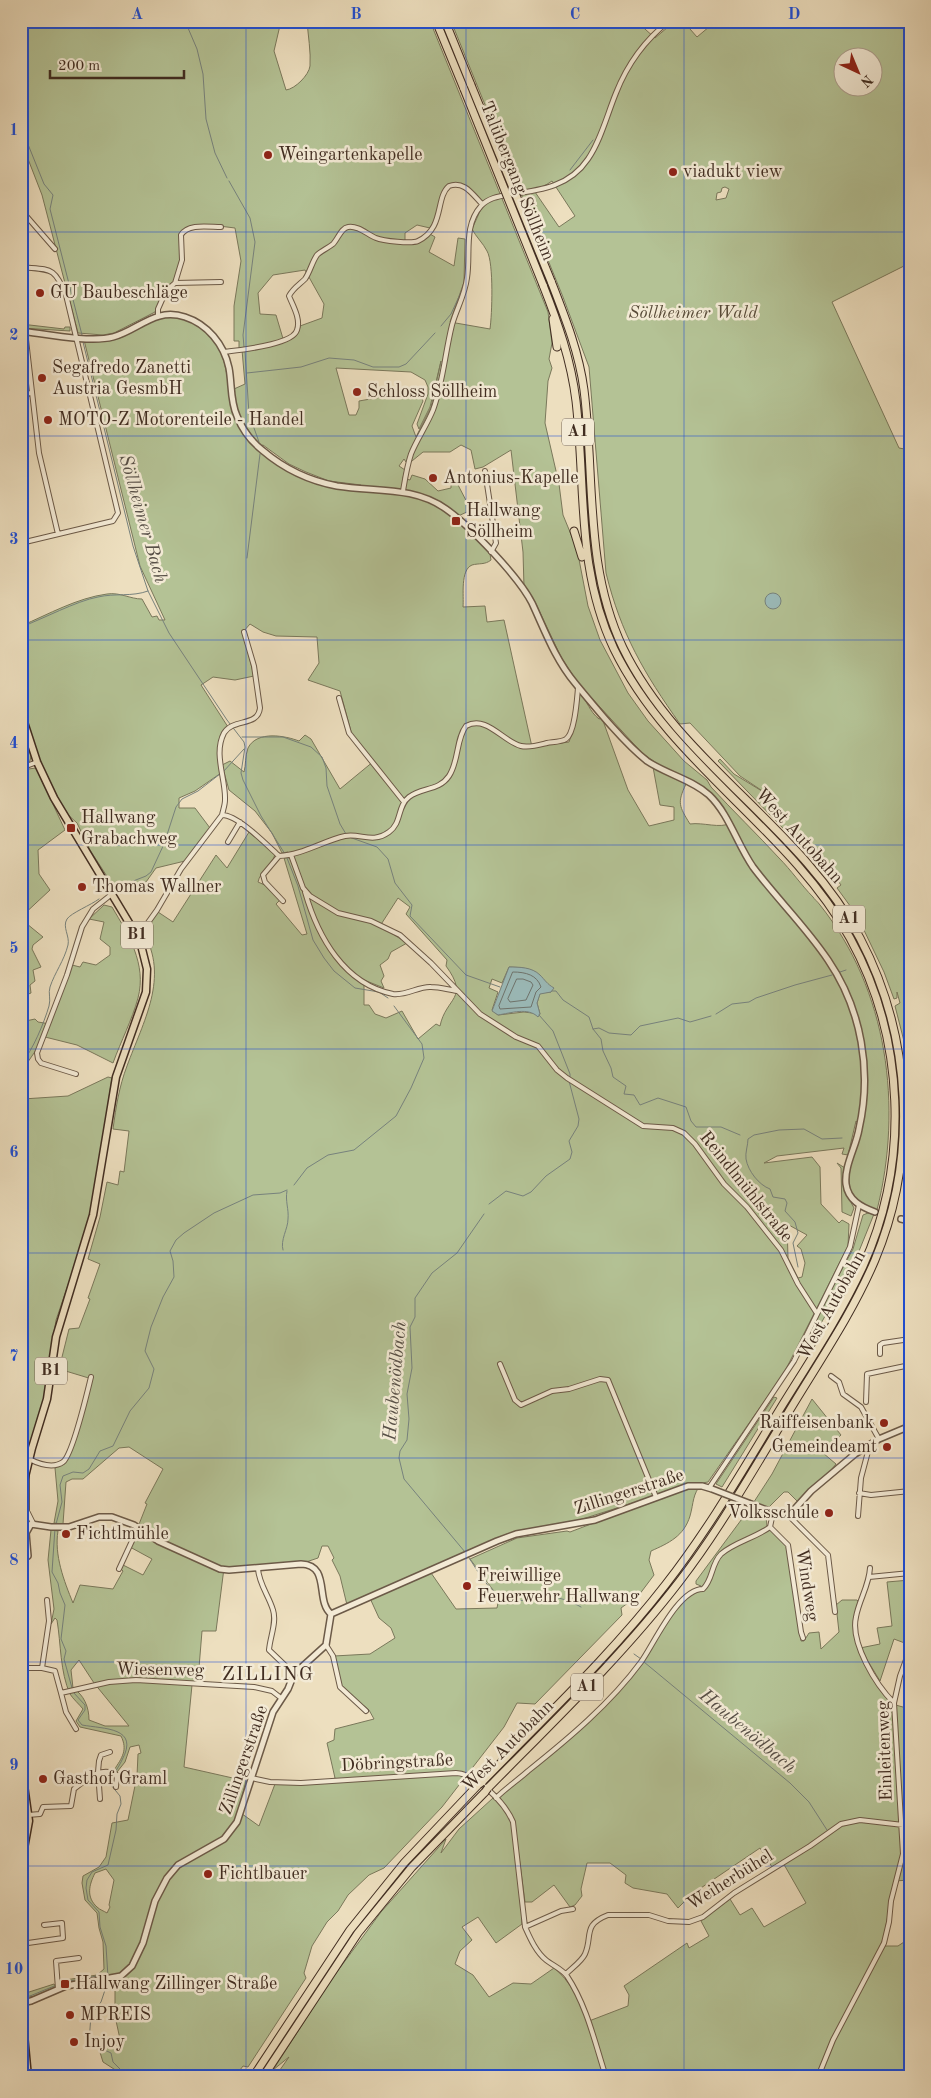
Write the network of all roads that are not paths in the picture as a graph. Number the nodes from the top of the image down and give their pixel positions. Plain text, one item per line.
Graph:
1 (436, 21) edge
2 (445, 21) edge
3 (669, 21) edge
4 (467, 87) junction
5 (482, 204) junction
6 (21, 210) edge
7 (221, 227) dead end
8 (55, 249) dead end
9 (21, 267) edge
10 (551, 281) joint
11 (221, 282) dead end
12 (175, 283) junction
13 (543, 284) joint
14 (551, 304) junction
15 (158, 315) junction
16 (23, 331) edge
17 (75, 337) junction
18 (557, 347) dead end
19 (224, 352) junction
20 (32, 393) junction
21 (21, 394) edge
22 (485, 471) dead end
23 (403, 491) junction
24 (574, 531) dead end
25 (58, 534) junction
26 (21, 543) edge
27 (491, 552) junction
28 (588, 564) junction
29 (21, 573) edge
30 (21, 589) edge
31 (244, 632) dead end
32 (578, 687) junction
33 (339, 698) dead end
34 (21, 713) edge
35 (37, 762) junction
36 (21, 765) edge
37 (404, 802) junction
38 (222, 815) junction
39 (240, 822) junction
40 (228, 842) dead end
41 (286, 855) junction
42 (303, 888) junction
43 (112, 894) junction
44 (283, 901) dead end
45 (136, 933) junction
46 (458, 992) junction
47 (76, 1074) dead end
48 (859, 1205) junction
49 (875, 1212) dead end
50 (901, 1218) dead end
51 (910, 1221) edge
52 (816, 1312) junction
53 (910, 1339) edge
54 (880, 1354) dead end
55 (500, 1364) dead end
56 (910, 1366) edge
57 (830, 1376) dead end
58 (91, 1377) dead end
59 (866, 1402) dead end
60 (910, 1426) edge
61 (879, 1439) junction
62 (870, 1444) junction
63 (29, 1460) junction
64 (26, 1469) junction
65 (711, 1488) junction
66 (910, 1491) edge
67 (21, 1493) edge
68 (859, 1493) junction
69 (656, 1497) junction
70 (773, 1513) junction
71 (787, 1514) junction
72 (858, 1516) dead end
73 (33, 1523) junction
74 (770, 1527) junction
75 (138, 1528) junction
76 (21, 1560) edge
77 (258, 1568) junction
78 (870, 1568) dead end
79 (119, 1569) dead end
80 (910, 1573) edge
81 (869, 1577) junction
82 (47, 1600) dead end
83 (835, 1612) dead end
84 (332, 1614) junction
85 (803, 1638) dead end
86 (326, 1644) junction
87 (910, 1649) edge
88 (21, 1668) edge
89 (42, 1668) junction
90 (294, 1674) junction
91 (61, 1693) junction
92 (281, 1698) junction
93 (894, 1703) junction
94 (366, 1711) dead end
95 (76, 1729) dead end
96 (110, 1752) dead end
97 (21, 1764) edge
98 (98, 1772) junction
99 (251, 1778) junction
100 (116, 1787) dead end
101 (496, 1798) junction
102 (100, 1799) dead end
103 (28, 1815) junction
104 (903, 1824) junction
105 (21, 1865) edge
106 (573, 1909) dead end
107 (44, 1925) dead end
108 (526, 1927) junction
109 (21, 1944) edge
110 (79, 1958) dead end
111 (566, 1974) junction
112 (58, 1986) junction
113 (21, 2003) edge
114 (24, 2057) edge
115 (28, 2077) edge
116 (253, 2077) edge
117 (263, 2077) edge
118 (606, 2077) edge
119 (818, 2077) edge

1 - 4 highway, A1
2 - 4 highway, A1
3 - 5 street
4 - 10 highway, Talübergang Söllheim / A1, bridge
4 - 13 highway, Talübergang Söllheim / A1, bridge
5 - 19 street
5 - 23 street
6 - 8 street
7 - 12 street
9 - 17 street
10 - 117 highway, West Autobahn / A1
11 - 12 street
12 - 15 street
13 - 14 highway, West Autobahn / A1
14 - 18 highway
14 - 28 highway, West Autobahn / A1
15 - 17 street
15 - 19 street
16 - 17 street
16 - 20 street
17 - 25 street
19 - 23 street
20 - 21 street
20 - 25 street
22 - 27 street
23 - 27 street
24 - 28 highway
25 - 26 street
27 - 32 street
28 - 116 highway, West Autobahn / A1
29 - 30 street
31 - 38 street
32 - 37 street
32 - 48 street
33 - 37 street
34 - 35 main road, B1
35 - 36 street
35 - 43 main road, B1
37 - 41 street
38 - 39 street
38 - 45 street
39 - 40 street
39 - 41 street
41 - 42 street
41 - 44 street
42 - 46 street, Reindlmühlstraße
42 - 46 street
43 - 45 main road, B1
43 - 47 street
45 - 63 main road, B1
46 - 52 street, Reindlmühlstraße
48 - 49 street
48 - 52 street
50 - 51 street
52 - 65 street
53 - 54 street
55 - 69 street
56 - 59 street
57 - 61 street
58 - 63 street
60 - 61 street
61 - 62 street
62 - 68 street
62 - 71 street
63 - 64 main road, B1
64 - 67 main road, B1
64 - 73 street
65 - 69 street, Zillingerstraße
65 - 70 street, bridge
66 - 68 street
68 - 72 street
69 - 84 street, Zillingerstraße
70 - 71 street
70 - 74 street
71 - 83 street
73 - 75 street
73 - 76 street
74 - 85 street, Windweg
74 - 101 street
75 - 77 street
75 - 79 street
77 - 84 street
77 - 90 street
78 - 81 street
80 - 81 street
81 - 93 street
82 - 89 street
84 - 86 street
86 - 90 street, Zillingerstraße
86 - 94 street
87 - 93 street, Einleitenweg
88 - 89 street
89 - 91 street
90 - 92 street, Zillingerstraße
91 - 92 street, Wiesenweg
91 - 95 street
92 - 99 street, Zillingerstraße
93 - 104 street, Einleitenweg
96 - 98 street
97 - 103 main road
98 - 100 street
98 - 102 street
98 - 103 street
99 - 101 street, Döbringstraße
99 - 112 street, Zillingerstraße
101 - 108 street, Döbringstraße
103 - 105 main road
104 - 111 street, Weiherbühel
104 - 119 street, Einleitenweg
106 - 108 street
107 - 109 street
108 - 111 street, Döbringstraße
110 - 112 street
111 - 118 street, Döbringstraße
112 - 113 street, Zillingerstraße
113 - 114 main road
114 - 115 main road

